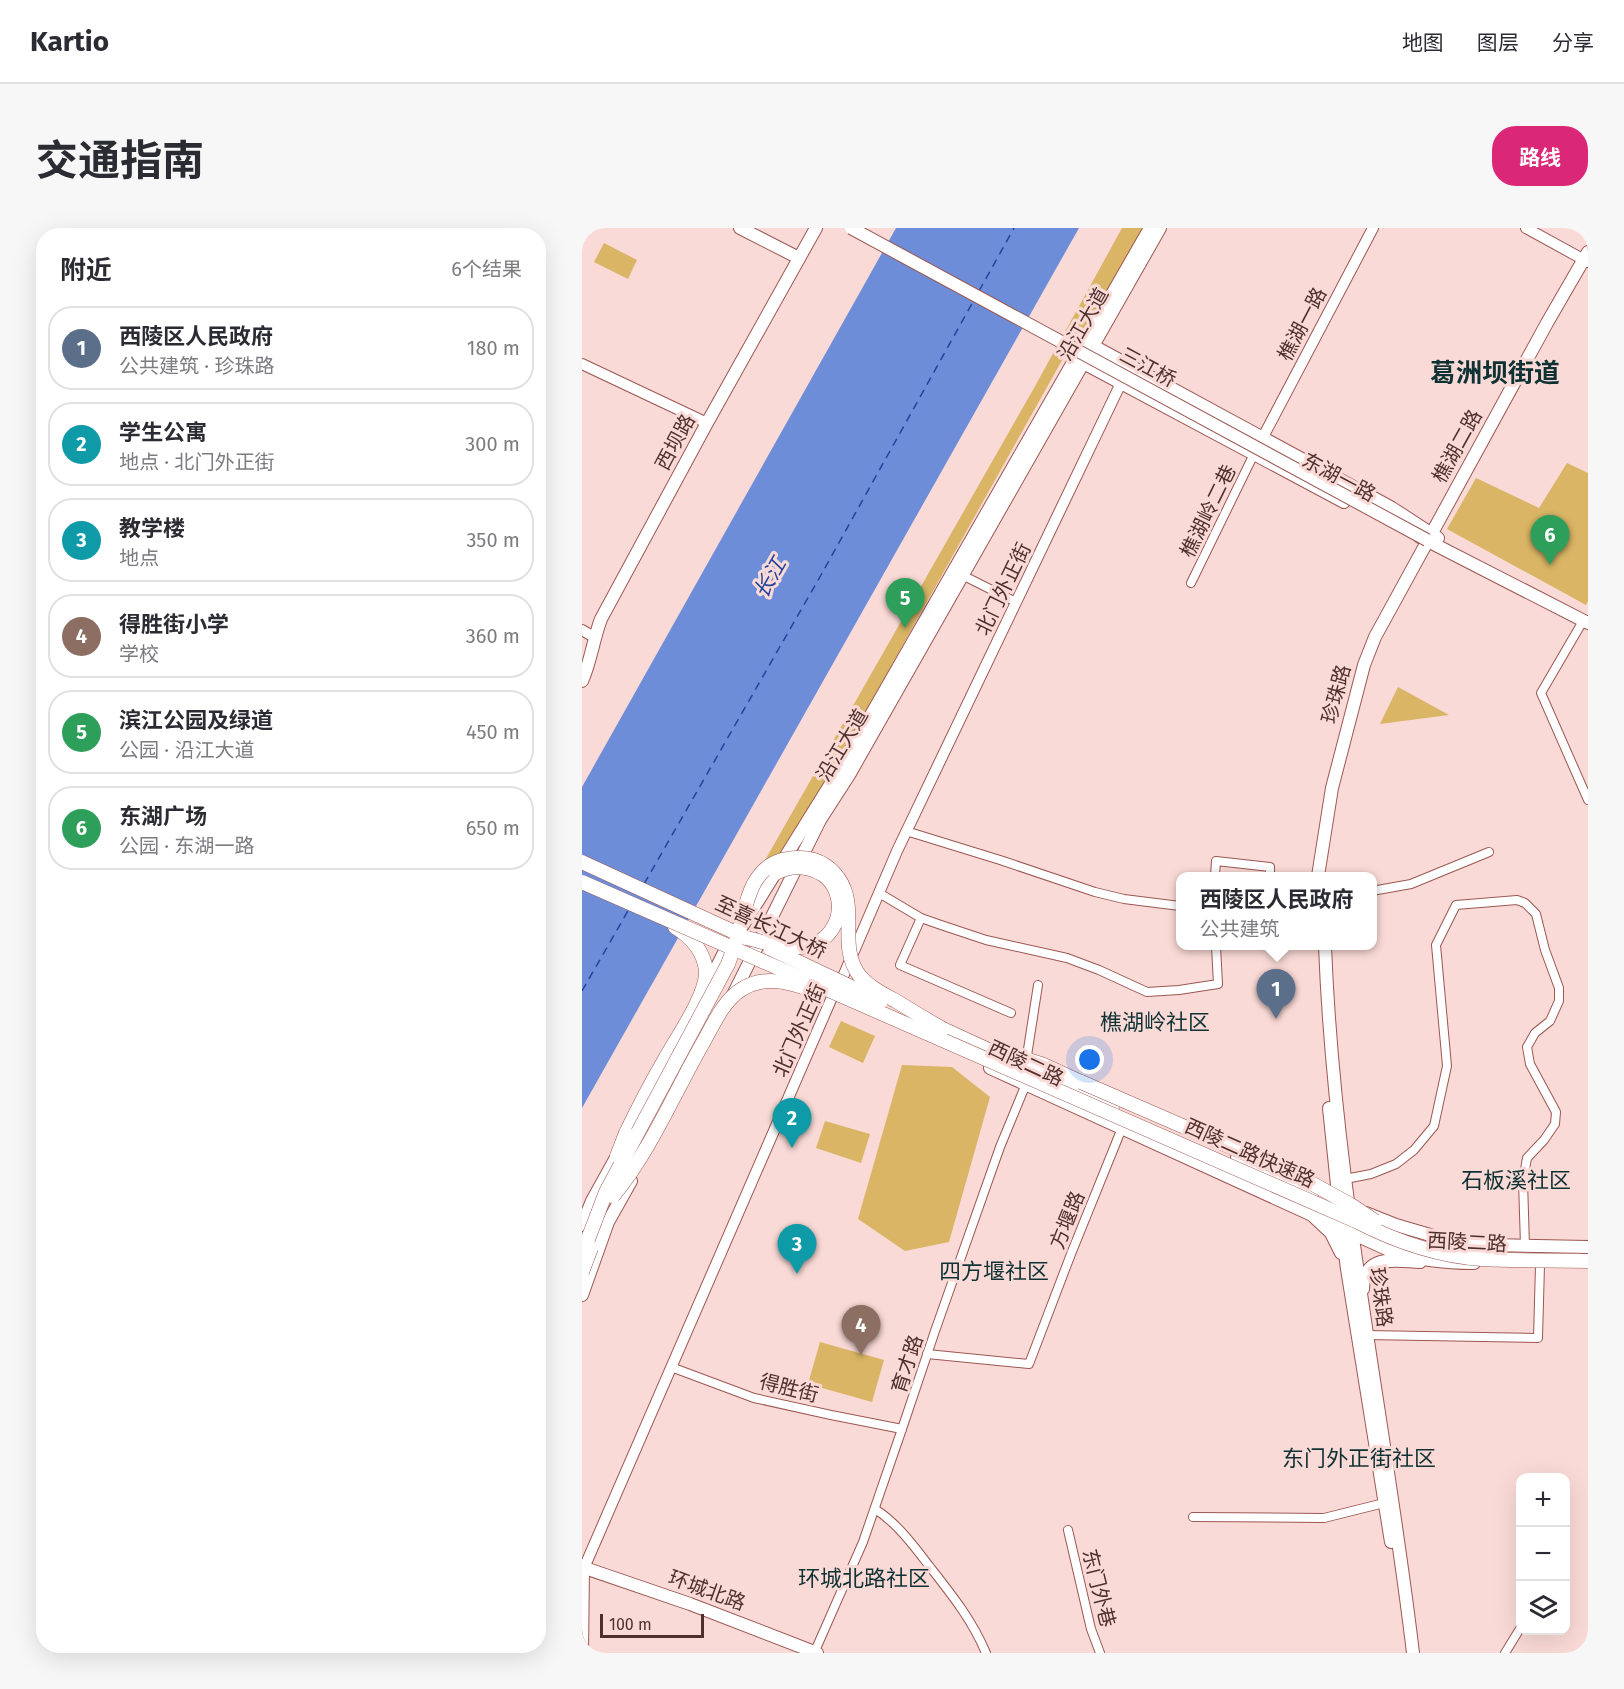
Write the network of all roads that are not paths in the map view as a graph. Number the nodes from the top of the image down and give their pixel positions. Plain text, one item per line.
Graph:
1 (740, 228) edge
2 (757, 228) edge
3 (807, 228) edge
4 (816, 228) edge
5 (851, 228) edge
6 (867, 228) edge
7 (1150, 228) edge
8 (1160, 228) edge
9 (1373, 228) edge
10 (1526, 228) edge
11 (1536, 228) edge
12 (797, 252) junction
13 (1587, 258) edge
14 (1089, 343) junction
15 (1079, 361) junction
16 (582, 364) edge
17 (1121, 383) junction
18 (704, 422) junction
19 (1263, 437) junction
20 (1254, 454) junction
21 (1431, 538) junction
22 (962, 575) junction
23 (1191, 583) dead end
24 (1016, 602) junction
25 (1587, 618) edge
26 (588, 633) edge
27 (582, 666) edge
28 (582, 681) edge
29 (1588, 800) edge
30 (906, 831) junction
31 (1489, 852) dead end
32 (582, 862) edge
33 (1215, 872) edge
34 (1270, 872) edge
35 (1319, 872) edge
36 (1326, 872) edge
37 (582, 882) edge
38 (1377, 890) edge
39 (879, 893) junction
40 (1176, 906) edge
41 (658, 916) junction
42 (921, 918) junction
43 (749, 937) junction
44 (726, 949) junction
45 (1216, 950) edge
46 (1318, 950) edge
47 (1325, 950) edge
48 (752, 960) junction
49 (842, 979) junction
50 (1038, 986) dead end
51 (833, 995) junction
52 (1011, 1012) dead end
53 (909, 1025) junction
54 (943, 1029) junction
55 (1007, 1053) joint
56 (1026, 1061) junction
57 (1026, 1084) junction
58 (1122, 1128) junction
59 (1345, 1179) junction
60 (609, 1194) junction
61 (1343, 1204) junction
62 (1313, 1216) junction
63 (1375, 1221) junction
64 (582, 1225) edge
65 (1347, 1232) junction
66 (1525, 1246) junction
67 (1588, 1247) edge
68 (1588, 1253) edge
69 (582, 1255) edge
70 (1443, 1263) junction
71 (1588, 1263) edge
72 (1539, 1264) junction
73 (1347, 1269) junction
74 (582, 1272) edge
75 (582, 1295) edge
76 (1364, 1317) junction
77 (1366, 1335) junction
78 (927, 1354) junction
79 (671, 1367) junction
80 (902, 1430) junction
81 (1384, 1503) junction
82 (875, 1509) junction
83 (1193, 1517) dead end
84 (1068, 1530) dead end
85 (583, 1568) edge
86 (1516, 1635) edge
87 (816, 1652) edge
88 (583, 1653) edge
89 (986, 1653) edge
90 (1100, 1653) edge
91 (1406, 1653) edge
92 (1413, 1653) edge
93 (1505, 1653) edge

1 - 12 main road
2 - 12 main road
3 - 12 main road, 西坝路
4 - 12 main road, 西坝路
5 - 21 main road, 三江桥, bridge
6 - 21 main road, 三江桥
7 - 14 main road, 沿江大道
8 - 14 main road, 沿江大道
9 - 19 street, 樵湖一路
10 - 13 street
11 - 13 street
12 - 18 main road, 西坝路
13 - 21 main road, 樵湖二路
14 - 15 main road, 沿江大道
14 - 19 main road
15 - 17 main road, 东湖一路
15 - 22 main road, 沿江大道
15 - 43 main road, 沿江大道
16 - 18 street
17 - 20 main road, 东湖一路
17 - 24 street, 北门外正街
18 - 26 main road, 西坝路
19 - 21 main road
20 - 21 main road, 东湖一路
20 - 23 street, 樵湖岭二巷
21 - 25 main road
21 - 35 main road, 珍珠路
21 - 36 main road, 珍珠路
22 - 24 street
22 - 43 main road, 沿江大道
24 - 30 street, 北门外正街
25 - 29 street
26 - 27 main road, 西坝路
26 - 28 main road, 西坝路
30 - 39 street, 北门外正街
30 - 40 street
31 - 38 street
32 - 43 highway, 至喜长江大桥, bridge
33 - 34 street
37 - 41 highway, 至喜长江大桥, bridge
39 - 42 street
39 - 49 street, 北门外正街
41 - 53 highway, 至喜长江大桥, bridge
41 - 60 highway, bridge
42 - 45 street
42 - 52 street
43 - 44 main road, 沿江大道
43 - 48 main road, 沿江大道
43 - 49 main road, 西陵二路
43 - 54 highway, 至喜长江大桥, bridge
43 - 60 highway, bridge
44 - 48 main road, 西陵二路
44 - 64 main road, 沿江大道
46 - 61 main road, 珍珠路
47 - 59 main road, 珍珠路
48 - 51 main road, 西陵二路
48 - 75 main road, 沿江大道
49 - 51 street, 北门外正街
49 - 55 main road, 西陵二路
50 - 56 street
51 - 57 main road, 西陵二路
51 - 79 street, 北门外正街
53 - 60 highway, bridge
53 - 71 highway, 西陵二路快速路, bridge
54 - 60 highway, bridge
54 - 63 highway, 西陵二路快速路, bridge
55 - 56 highway
56 - 61 main road, 西陵二路
56 - 63 highway, bridge
57 - 58 main road, 西陵二路
57 - 78 street, 育才路
58 - 62 main road, 西陵二路
58 - 78 street, 方堰路
59 - 61 main road, 珍珠路
59 - 66 street
60 - 69 highway, bridge
60 - 74 highway, bridge
61 - 65 main road, 珍珠路
61 - 66 main road, 西陵二路
62 - 65 main road, 西陵二路
62 - 73 main road
63 - 68 highway, 西陵二路快速路
65 - 70 main road, 西陵二路
65 - 73 main road, 珍珠路
65 - 76 main road, 珍珠路
66 - 67 main road, 西陵二路
70 - 72 main road, 西陵二路
70 - 76 main road
71 - 72 main road, 西陵二路
72 - 77 street
73 - 81 main road, 珍珠路
76 - 77 main road, 珍珠路
77 - 92 main road, 珍珠路
78 - 80 street, 育才路
79 - 80 street, 得胜街
79 - 85 street, 北门外正街
80 - 82 street, 育才路
81 - 83 street
81 - 91 main road, 珍珠路
82 - 87 street, 育才路
82 - 89 street
84 - 90 street, 东门外巷
85 - 87 main road, 环城北路
85 - 88 street
86 - 93 street

